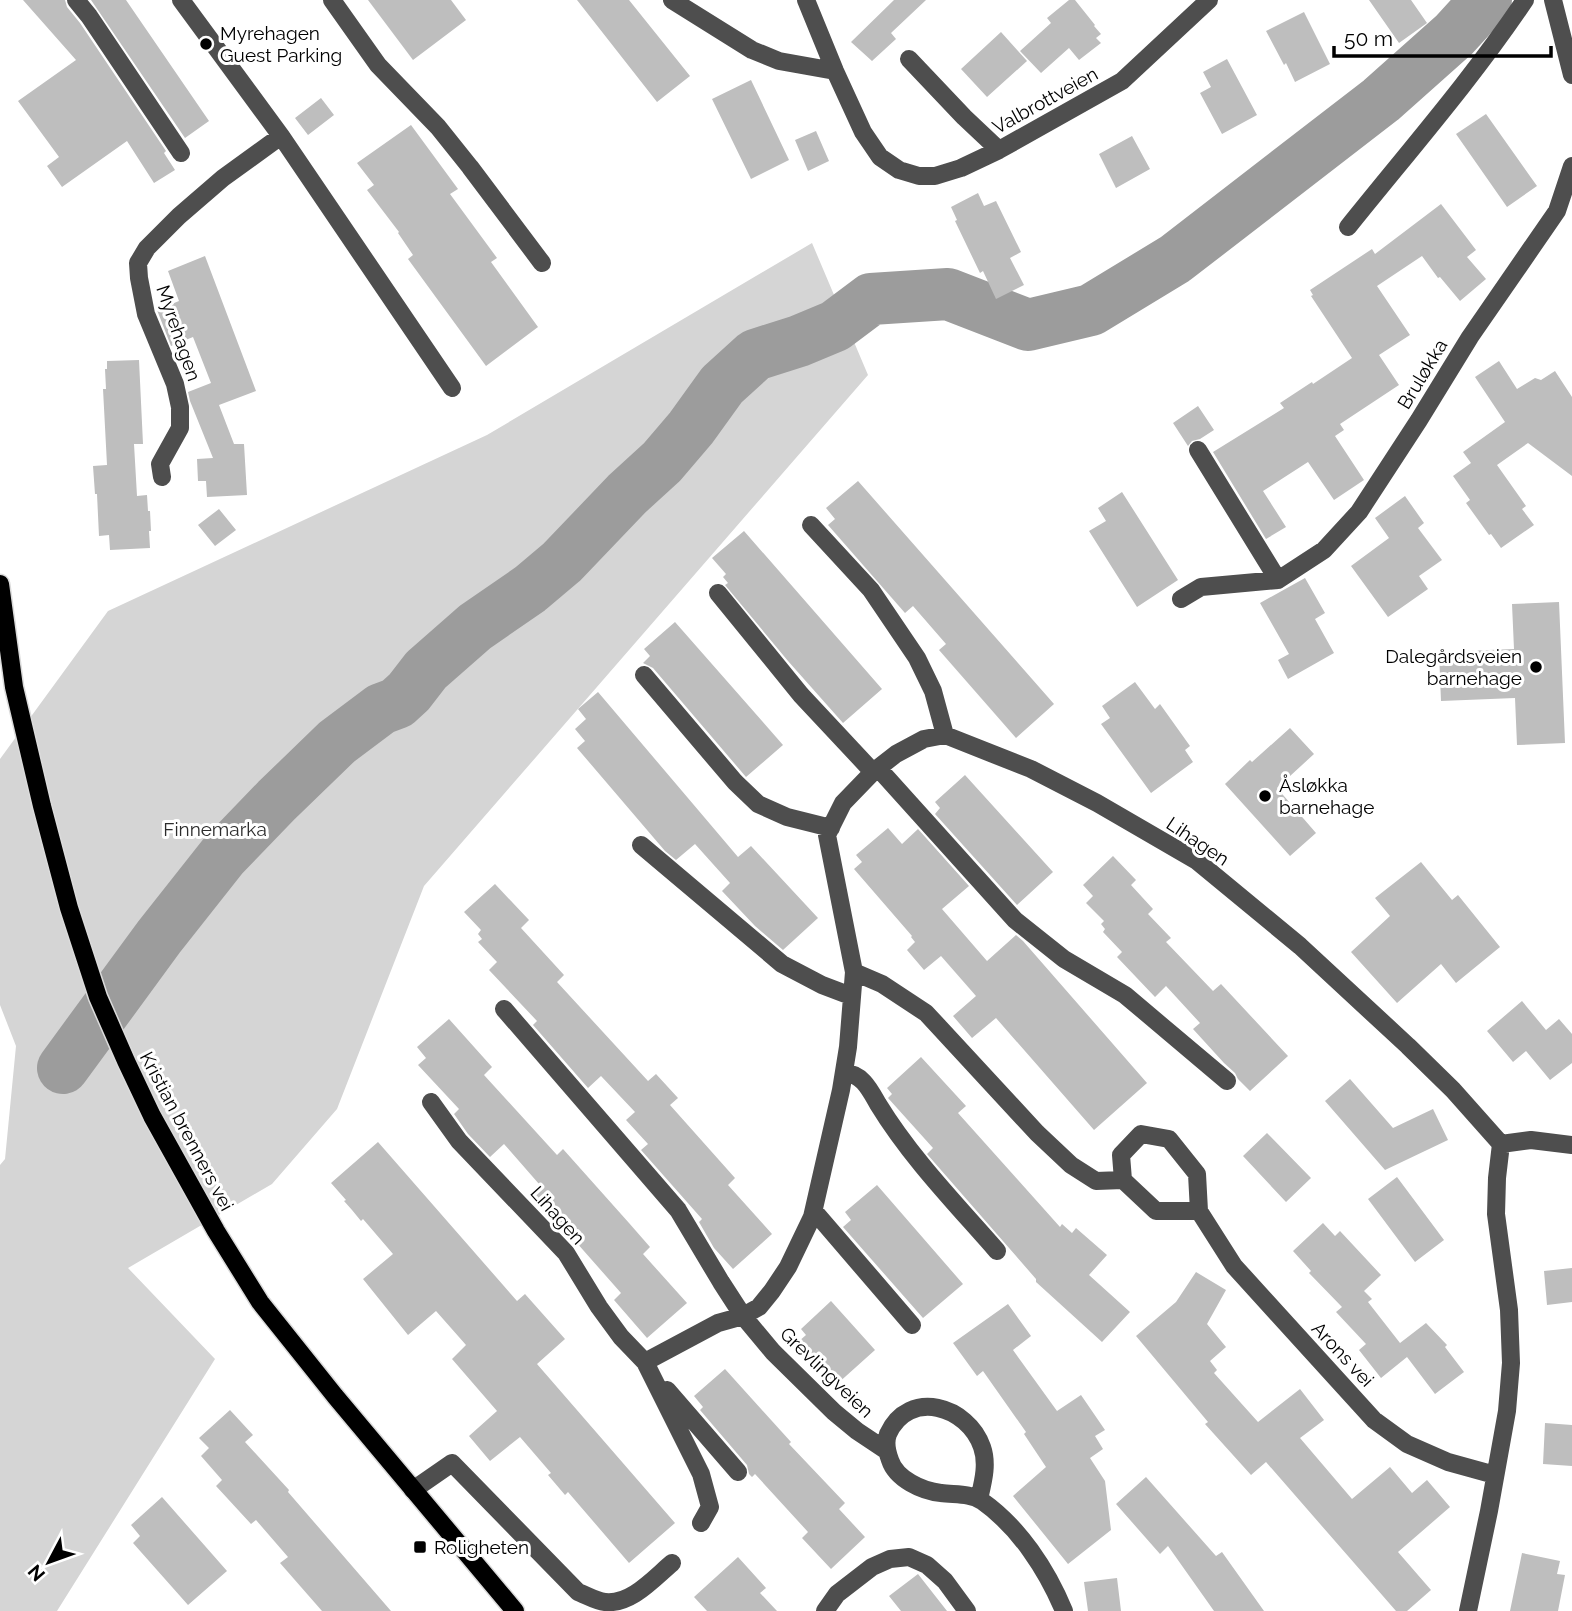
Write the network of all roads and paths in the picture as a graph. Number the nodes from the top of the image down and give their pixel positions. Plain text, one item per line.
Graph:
1 (76, 0) edge
2 (181, 0) edge
3 (331, 0) edge
4 (673, 0) edge
5 (806, 0) edge
6 (1525, 0) edge
7 (1553, 0) edge
8 (1204, 1) edge
9 (909, 59) dead end
10 (835, 71) junction
11 (1572, 75) edge
12 (281, 136) junction
13 (999, 150) junction
14 (181, 153) dead end
15 (1572, 166) edge
16 (1348, 227) dead end
17 (542, 263) dead end
18 (452, 388) dead end
19 (1198, 450) dead end
20 (162, 477) dead end
21 (811, 525) dead end
22 (1278, 580) junction
23 (0, 584) edge
24 (718, 593) dead end
25 (1181, 599) dead end
26 (644, 675) dead end
27 (945, 735) junction
28 (875, 770) junction
29 (831, 828) junction
30 (641, 845) dead end
31 (853, 971) junction
32 (851, 996) junction
33 (504, 1009) dead end
34 (844, 1073) junction
35 (1227, 1081) dead end
36 (431, 1102) dead end
37 (1501, 1144) junction
38 (1572, 1145) edge
39 (1123, 1180) junction
40 (814, 1211) junction
41 (1199, 1211) junction
42 (997, 1251) dead end
43 (743, 1316) junction
44 (912, 1325) dead end
45 (647, 1365) junction
46 (887, 1451) junction
47 (738, 1472) dead end
48 (1495, 1475) junction
49 (413, 1490) junction
50 (979, 1499) junction
51 (701, 1523) dead end
52 (672, 1563) dead end
53 (515, 1611) edge
54 (825, 1611) edge
55 (967, 1611) edge
56 (1064, 1611) edge
57 (1468, 1611) edge

1 - 14 street
2 - 12 street
3 - 17 street
4 - 10 street
5 - 10 street
6 - 16 street
7 - 11 street
8 - 13 street, Valbrottveien
9 - 13 street
10 - 13 street, Valbrottveien
12 - 18 street
12 - 20 street, Myrehagen
15 - 22 street, Bruløkka
19 - 22 street
21 - 27 street
22 - 25 street, Bruløkka
23 - 49 main road, Kristian brenners vei
24 - 28 street
26 - 29 street
27 - 28 street
27 - 37 street, Lihagen
28 - 29 street
28 - 35 street
29 - 31 street
30 - 32 street
31 - 32 street
31 - 39 street
32 - 34 street
33 - 43 street, Grevlingveien
34 - 40 street
34 - 42 street
36 - 45 street, Lihagen
37 - 38 street
37 - 48 street
39 - 41 street
39 - 41 street, Arons vei
40 - 43 street
40 - 44 street
41 - 48 street, Arons vei
43 - 45 street
43 - 46 street, Grevlingveien
45 - 47 street
45 - 51 street, Lihagen
46 - 50 street, Grevlingveien
46 - 50 street, Grevlingveien
48 - 57 street
49 - 52 street
49 - 53 main road, Kristian brenners vei
50 - 56 street, Grevlingveien
54 - 55 street

